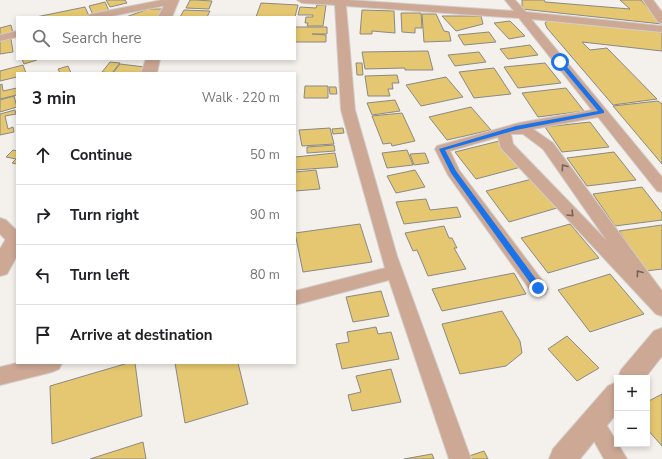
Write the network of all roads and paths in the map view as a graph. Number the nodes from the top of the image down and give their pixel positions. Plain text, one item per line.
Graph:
1 (173, 0) edge
2 (302, 0) edge
3 (510, 0) edge
4 (648, 0) edge
5 (340, 2) junction
6 (375, 2) edge
7 (522, 15) junction
8 (96, 16) edge
9 (165, 16) edge
10 (662, 20) edge
11 (662, 29) edge
12 (16, 34) edge
13 (0, 38) edge
14 (153, 60) edge
15 (149, 72) edge
16 (602, 112) junction
17 (510, 130) junction
18 (662, 187) edge
19 (0, 224) edge
20 (16, 238) edge
21 (0, 268) edge
22 (395, 272) junction
23 (538, 288) dead end
24 (296, 298) edge
25 (662, 305) edge
26 (662, 309) edge
27 (662, 338) edge
28 (48, 364) edge
29 (632, 375) edge
30 (0, 376) edge
31 (614, 398) edge
32 (594, 423) junction
33 (460, 459) edge
34 (563, 459) edge
35 (616, 459) edge

1 - 8 street
1 - 9 street
2 - 5 street
3 - 7 street
4 - 10 street
5 - 6 street
5 - 22 street
6 - 7 street
7 - 11 street
7 - 16 street
12 - 13 street
14 - 15 street
16 - 17 street
16 - 18 street
17 - 23 street
25 -> 17 street
17 -> 26 street
19 - 20 street
20 - 21 street
22 - 24 street
22 - 33 street
27 - 29 street
28 - 30 street
31 - 32 street
32 - 34 street
32 - 35 street

